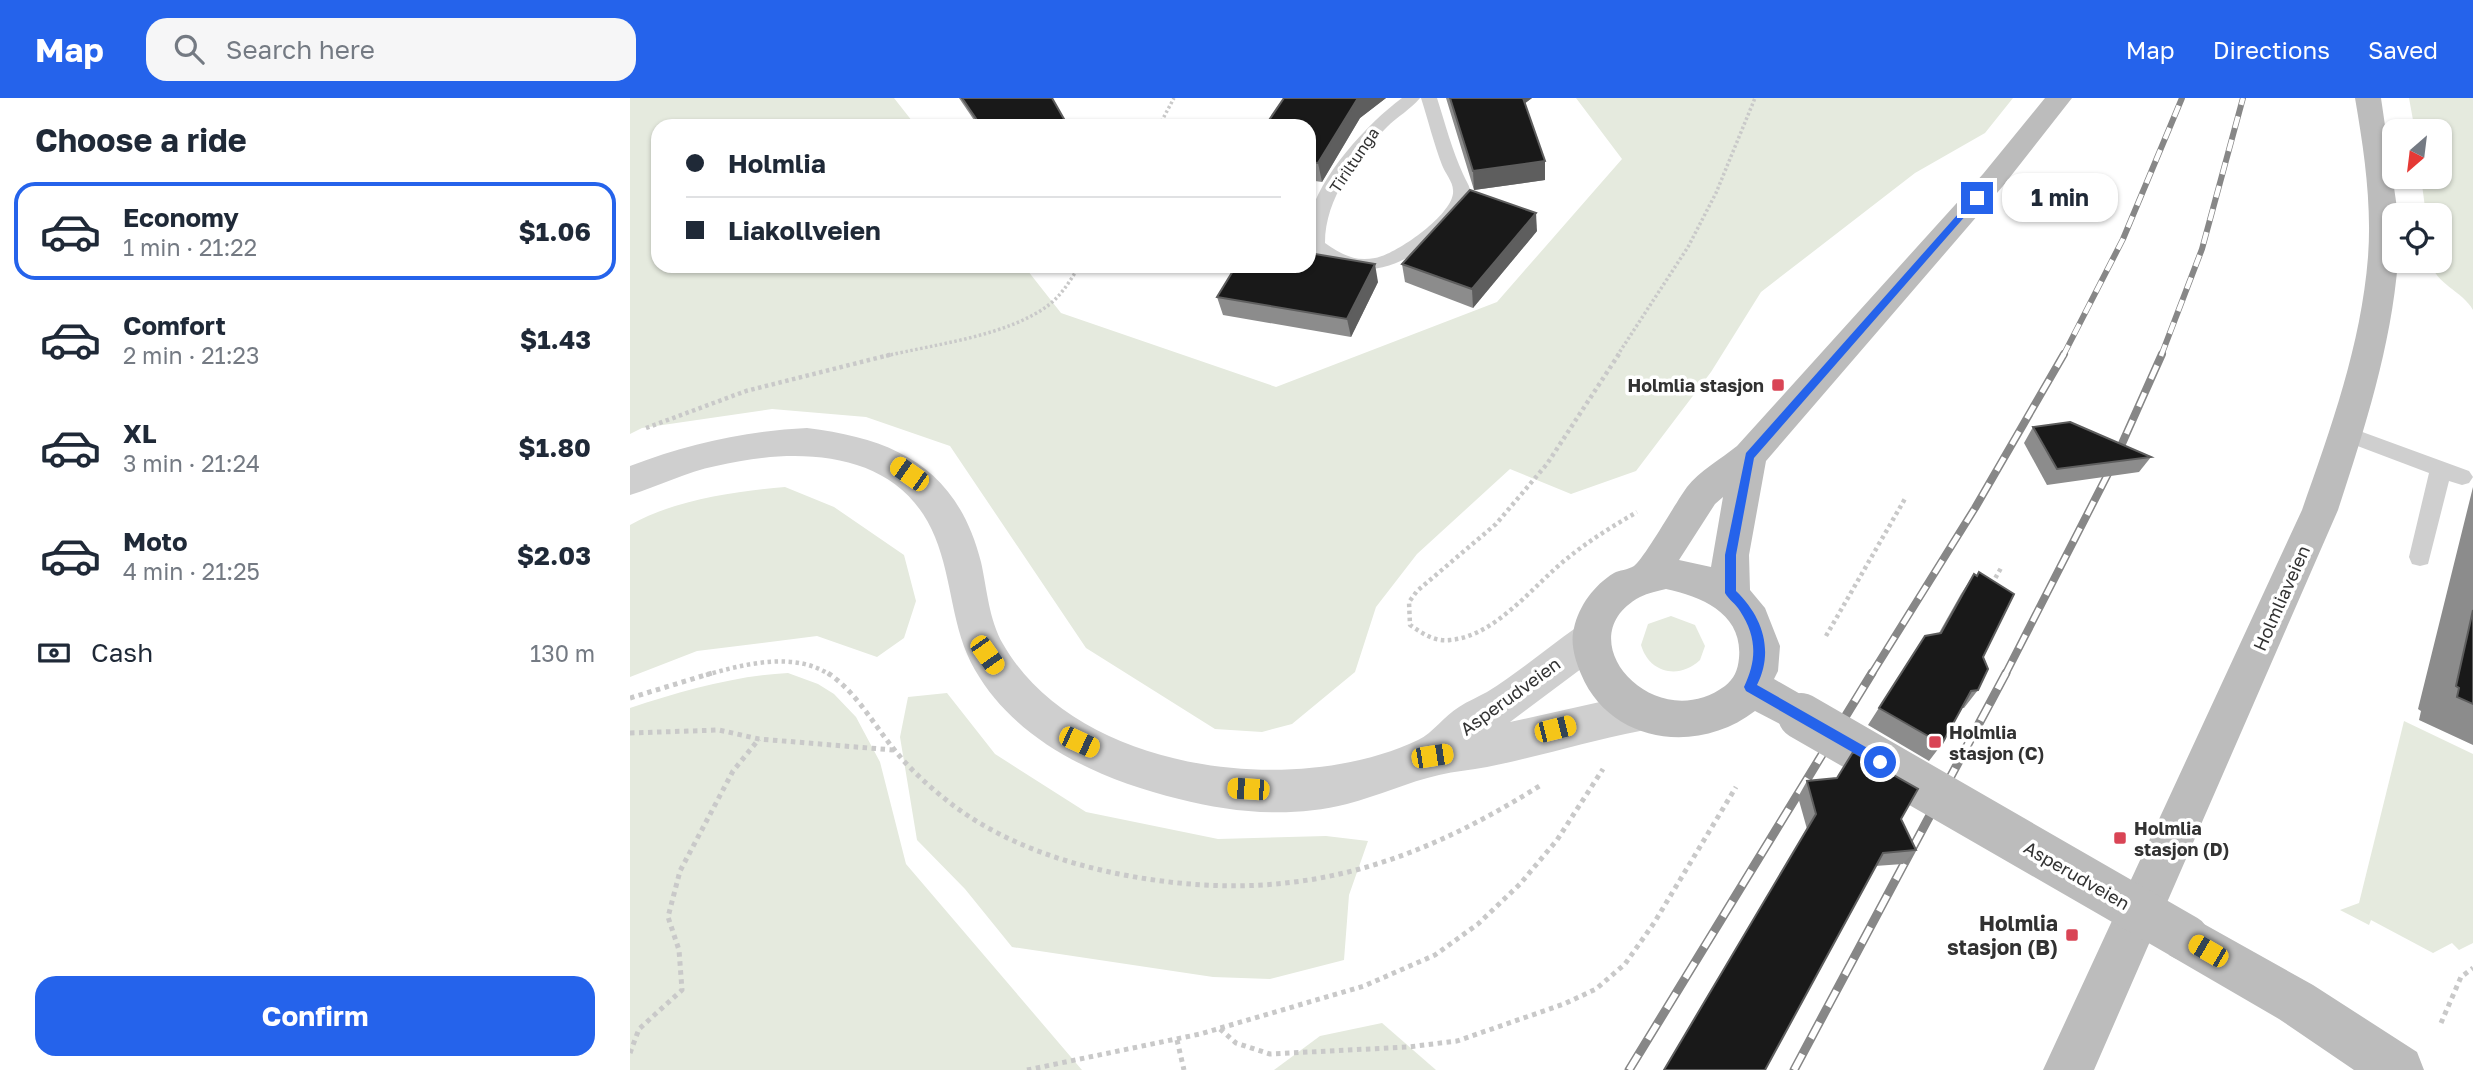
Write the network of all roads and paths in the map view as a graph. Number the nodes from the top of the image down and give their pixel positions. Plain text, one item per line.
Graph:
1 (1174, 98) edge
2 (1412, 98) edge
3 (1429, 98) edge
4 (1755, 98) edge
5 (2059, 98) edge
6 (2368, 98) edge
7 (1163, 119) edge
8 (1316, 223) edge
9 (1316, 246) edge
10 (1075, 273) edge
11 (643, 430) dead end
12 (2346, 435) junction
13 (1749, 456) junction
14 (2441, 470) junction
15 (2462, 477) dead end
16 (630, 481) edge
17 (1906, 497) dead end
18 (1644, 508) dead end
19 (2420, 557) dead end
20 (2001, 568) dead end
21 (1650, 575) junction
22 (1991, 586) edge
23 (1731, 593) junction
24 (1826, 636) dead end
25 (1591, 639) junction
26 (1750, 687) junction
27 (1640, 712) junction
28 (630, 733) edge
29 (759, 739) junction
30 (894, 750) dead end
31 (1432, 756) junction
32 (1736, 787) dead end
33 (2473, 968) edge
34 (2441, 1023) dead end
35 (1220, 1028) junction
36 (1177, 1040) junction
37 (630, 1053) edge
38 (1027, 1070) edge
39 (1184, 1070) edge
40 (2068, 1070) edge
41 (2399, 1070) edge

1 - 7 path
2 - 8 lane, Tiriltunga
3 - 9 lane, Tiriltunga
4 - 18 path
5 - 13 street
6 - 12 street, Holmliaveien
10 - 11 path
12 - 14 lane
12 - 40 street, Holmliaveien
13 - 21 street
13 - 23 street
14 - 15 lane
14 - 19 lane
16 - 31 street, Asperudveien
17 - 24 path
20 - 22 path
21 - 23 street, Asperudveien
21 - 25 street, Asperudveien
23 - 26 street, Asperudveien
25 - 27 street, Asperudveien
25 - 31 street, Asperudveien
26 - 27 street, Asperudveien
26 - 41 street, Asperudveien, bridge
27 - 31 street, Asperudveien
27 - 35 path
28 - 29 path
29 - 30 path
29 - 37 path
32 - 35 path
33 - 34 path
35 - 36 path
36 - 38 path
36 - 39 path

